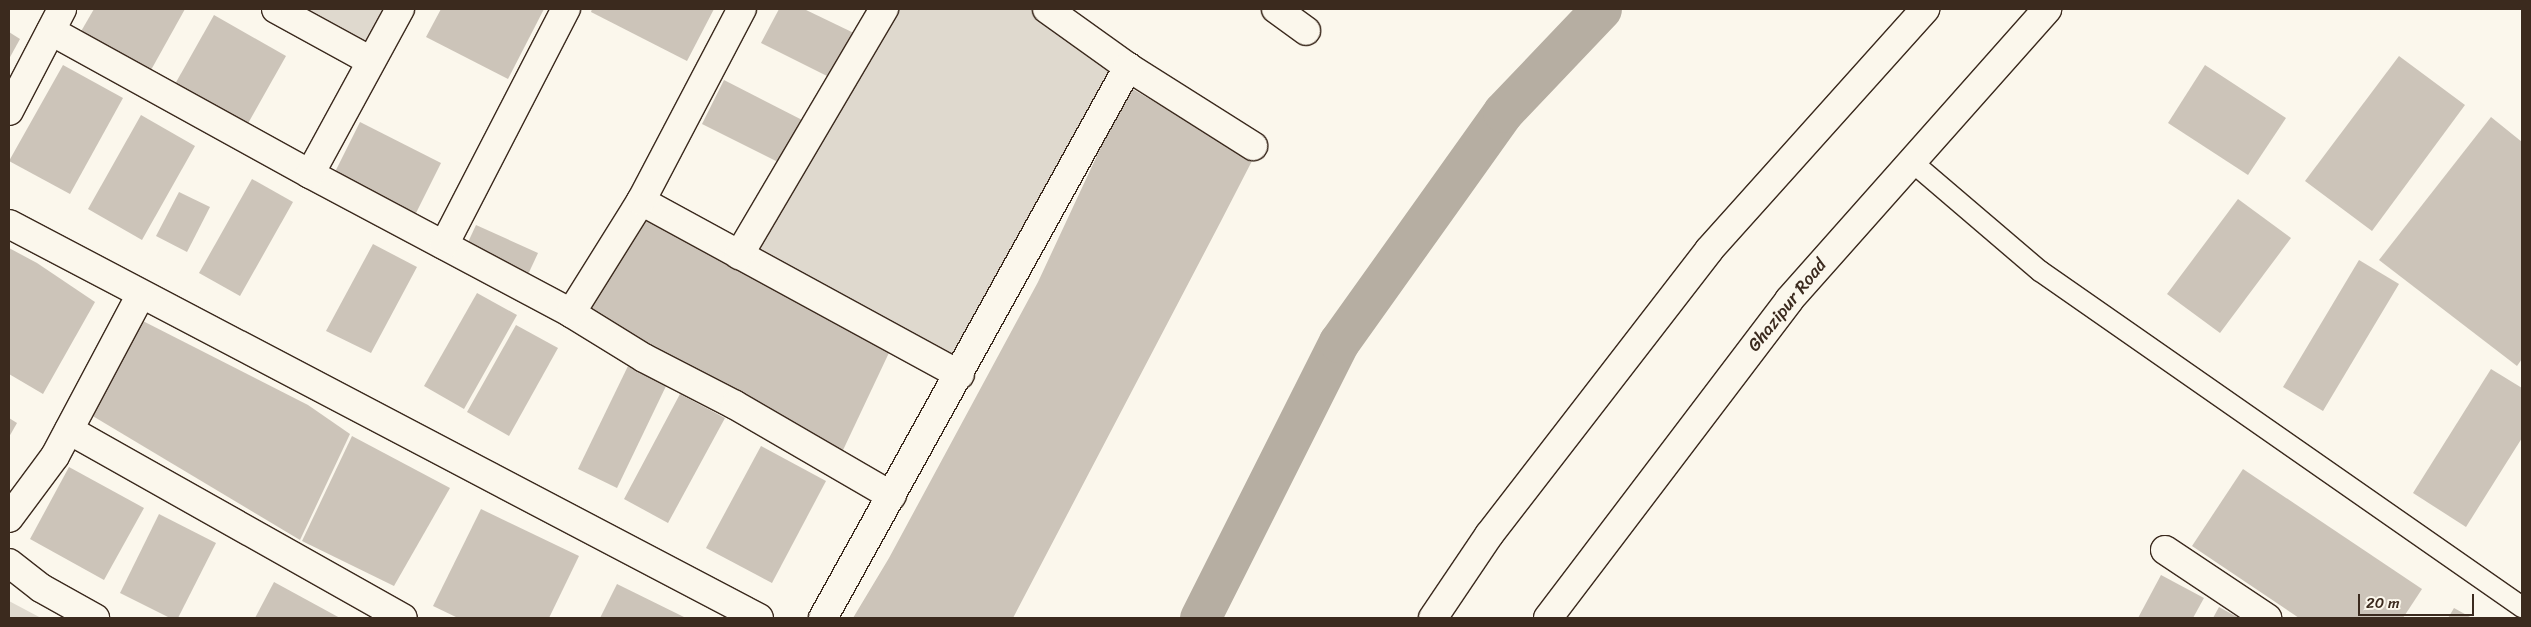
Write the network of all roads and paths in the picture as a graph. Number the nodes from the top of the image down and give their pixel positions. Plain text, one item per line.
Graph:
1 (276, 9) edge
2 (400, 9) edge
3 (566, 9) edge
4 (742, 9) edge
5 (884, 9) edge
6 (1047, 9) edge
7 (1276, 9) edge
8 (1925, 9) edge
9 (2047, 9) edge
10 (57, 20) edge
11 (1306, 31) dead end
12 (371, 61) junction
13 (1128, 68) junction
14 (9, 111) edge
15 (1253, 146) dead end
16 (1911, 161) junction
17 (310, 174) junction
18 (640, 201) junction
19 (9, 224) edge
20 (444, 246) junction
21 (739, 255) junction
22 (141, 294) junction
23 (571, 313) junction
24 (960, 375) junction
25 (69, 430) junction
26 (892, 496) junction
27 (9, 518) edge
28 (2165, 550) dead end
29 (9, 563) edge
30 (2522, 607) edge
31 (95, 618) edge
32 (403, 618) edge
33 (759, 618) edge
34 (823, 618) edge
35 (1433, 618) edge
36 (1548, 618) edge
37 (2267, 618) edge

1 - 12 street
2 - 12 street
3 - 20 street
4 - 18 street
5 - 21 street
6 - 13 street
7 - 11 street
8 - 35 street
9 - 16 street, Ghazipur Road
10 - 14 street
10 - 17 street
12 - 17 street
13 - 15 street
13 - 24 street
16 - 30 lane
16 - 36 street, Ghazipur Road
17 - 20 street
18 - 21 street
18 - 23 street
19 - 22 street
20 - 23 street
21 - 24 street
22 - 25 street
22 - 33 street
23 - 26 street
24 - 26 street
25 - 27 street
25 - 32 street
26 - 34 street
28 - 37 street
29 - 31 street

